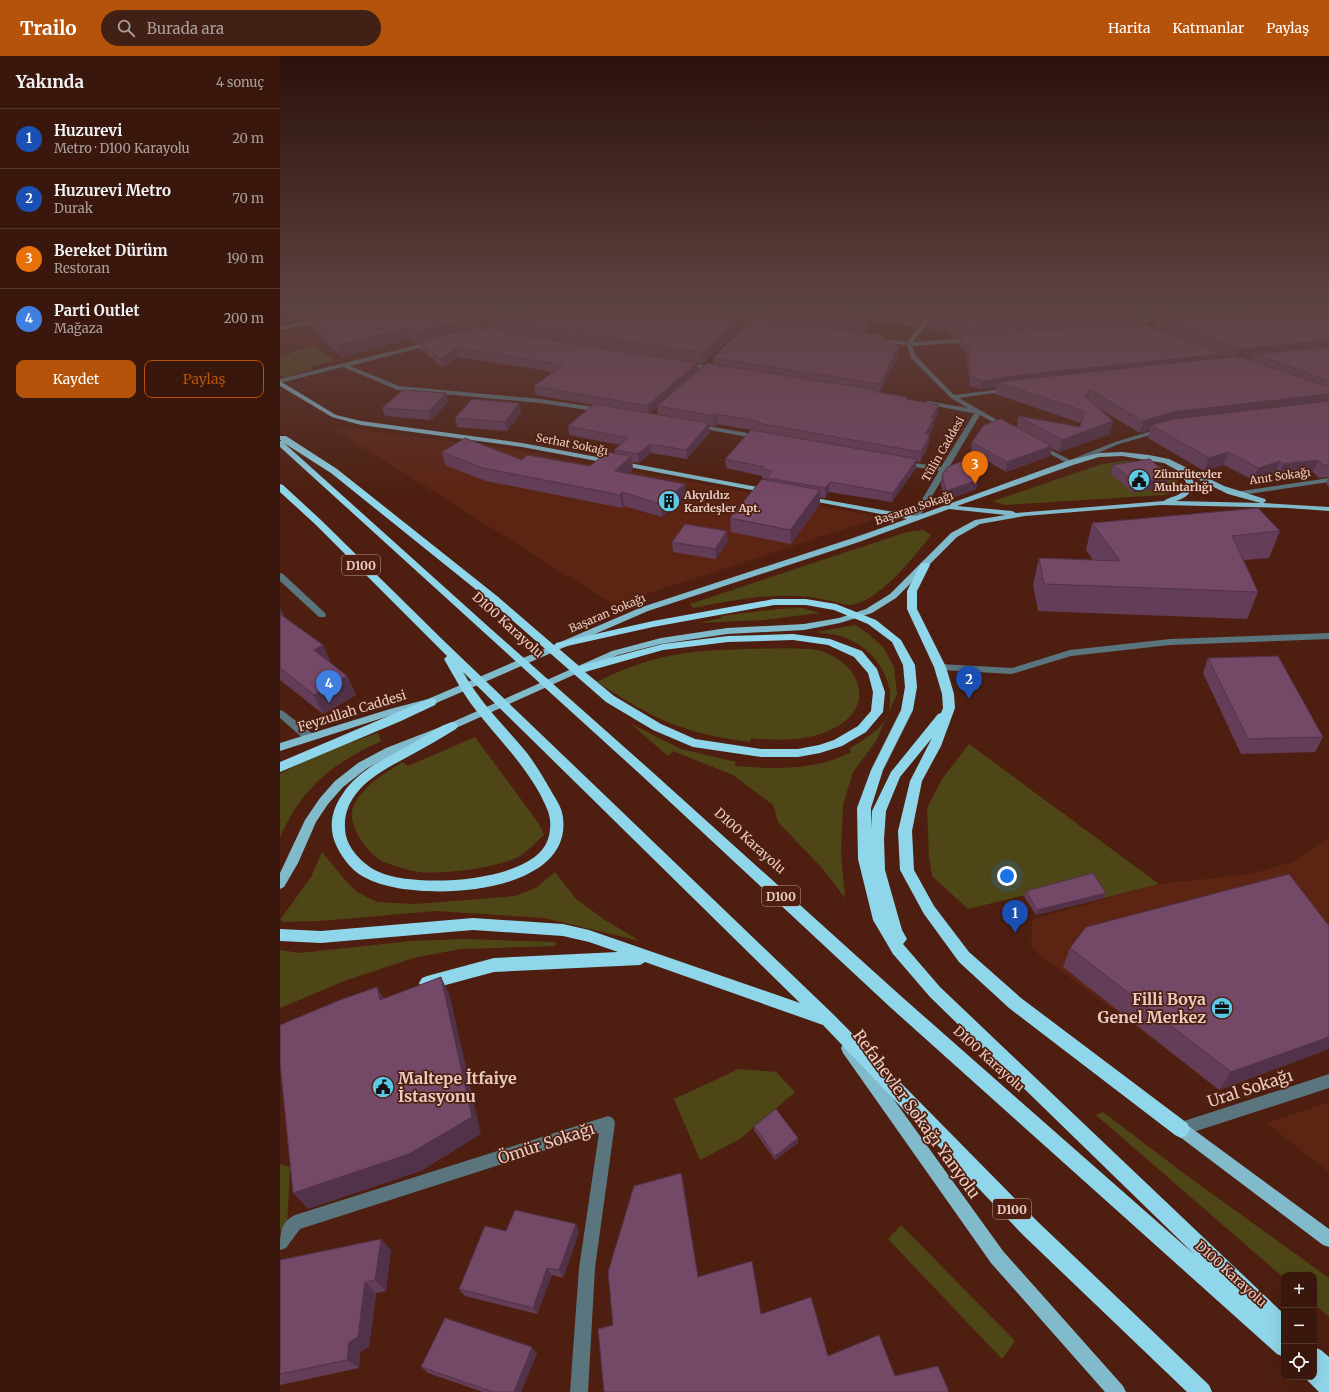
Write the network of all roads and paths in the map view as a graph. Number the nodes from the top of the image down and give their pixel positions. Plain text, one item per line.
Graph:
1 (327, 369) edge
2 (353, 369) edge
3 (704, 369) edge
4 (717, 369) edge
5 (925, 369) edge
6 (722, 370) edge
7 (700, 373) edge
8 (280, 382) edge
9 (1012, 388) edge
10 (953, 397) junction
11 (924, 403) edge
12 (611, 412) edge
13 (978, 412) junction
14 (689, 425) edge
15 (1169, 428) edge
16 (1011, 430) edge
17 (280, 436) edge
18 (766, 439) edge
19 (1030, 441) edge
20 (280, 443) edge
21 (898, 462) edge
22 (1070, 463) junction
23 (1180, 468) junction
24 (944, 470) junction
25 (1329, 480) edge
26 (280, 487) edge
27 (774, 492) edge
28 (1235, 494) junction
29 (798, 497) edge
30 (1161, 503) junction
31 (1288, 506) junction
32 (948, 508) junction
33 (1329, 509) edge
34 (1025, 514) junction
35 (915, 518) junction
36 (925, 565) junction
37 (280, 576) edge
38 (322, 615) dead end
39 (1329, 636) edge
40 (441, 644) junction
41 (560, 645) junction
42 (940, 667) junction
43 (582, 669) junction
44 (431, 702) junction
45 (949, 708) junction
46 (280, 713) edge
47 (452, 726) junction
48 (309, 736) junction
49 (280, 747) edge
50 (280, 767) edge
51 (280, 884) edge
52 (280, 935) edge
53 (646, 957) junction
54 (412, 988) edge
55 (935, 992) junction
56 (828, 1020) junction
57 (1329, 1080) edge
58 (1181, 1129) junction
59 (1329, 1239) edge
60 (280, 1242) edge
61 (1281, 1325) edge
62 (1281, 1344) edge
63 (1317, 1360) edge
64 (1329, 1371) edge
65 (1317, 1377) edge
66 (1329, 1387) edge
67 (579, 1392) edge
68 (1117, 1392) edge
69 (1202, 1392) edge

1 - 8 street
2 - 12 street
3 - 7 street
4 - 6 street
5 - 10 street, Tülin Caddesi
8 - 27 main road, Serhat Sokağı
9 - 10 street
10 - 13 street, Tülin Caddesi
11 - 13 street
13 - 16 street
13 - 24 street, Tülin Caddesi
14 - 18 street
15 - 22 street, Başaran Sokağı
17 - 43 highway
19 - 22 street
20 - 62 highway, D100 Karayolu / D100
21 - 24 street
22 - 23 main road
22 - 32 main road, Başaran Sokağı
23 - 28 main road
23 - 30 main road
24 - 35 street, Tülin Caddesi
25 - 28 street, Anıt Sokağı
26 - 40 highway, D100
28 - 31 main road
29 - 35 main road
30 - 31 main road
30 - 34 main road
31 - 33 main road
32 - 34 main road
32 - 35 main road, Başaran Sokağı
34 - 36 main road
35 - 41 main road, Başaran Sokağı
36 - 42 highway
36 - 43 main road
37 - 38 street
39 - 42 street
40 - 47 highway
40 - 56 highway, D100
41 - 44 main road, Başaran Sokağı
41 - 55 highway
42 - 45 highway
43 - 47 main road
44 - 48 main road, Feyzullah Caddesi
44 - 50 highway
45 - 55 highway
45 - 58 highway
46 - 48 street
47 - 51 main road
48 - 49 main road, Feyzullah Caddesi
52 - 53 highway
53 - 54 highway
53 - 56 highway
55 - 61 highway
56 - 68 main road, Refahevler Sokağı Yanyolu
56 - 69 highway, D100
57 - 58 street, Ural Sokağı
58 - 59 main road
60 - 67 street, Ömür Sokağı
63 - 64 highway
65 - 66 highway

